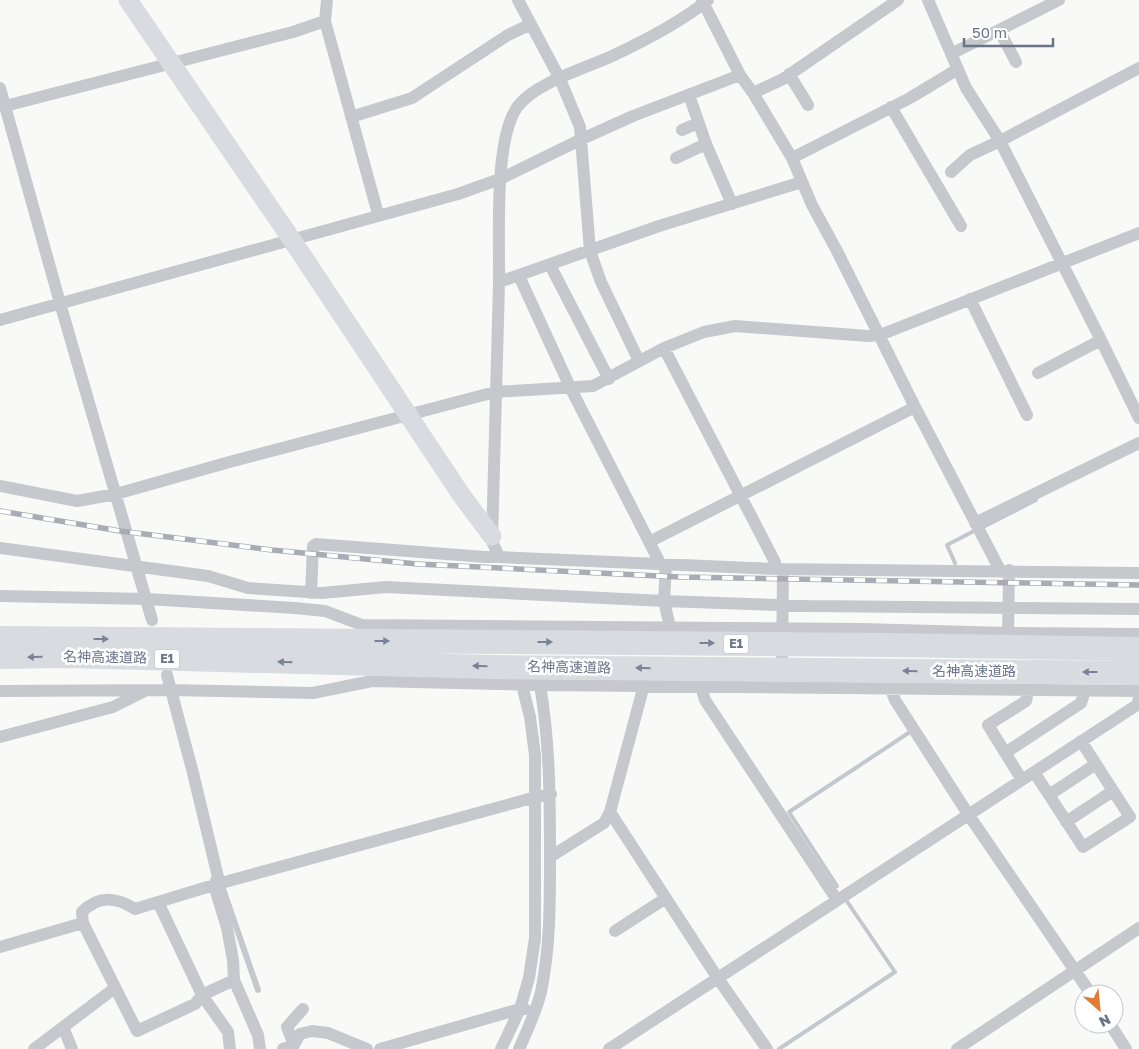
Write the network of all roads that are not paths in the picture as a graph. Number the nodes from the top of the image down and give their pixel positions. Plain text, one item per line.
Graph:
1 (128, 0) edge
2 (326, 0) edge
3 (518, 0) edge
4 (898, 0) edge
5 (928, 0) edge
6 (1059, 0) edge
7 (705, 1) edge
8 (325, 21) junction
9 (531, 24) junction
10 (999, 30) junction
11 (951, 54) junction
12 (1016, 62) dead end
13 (171, 64) junction
14 (1139, 68) edge
15 (958, 69) junction
16 (789, 74) junction
17 (740, 75) junction
18 (560, 79) junction
19 (0, 88) edge
20 (753, 93) junction
21 (689, 95) junction
22 (808, 105) dead end
23 (5, 106) junction
24 (891, 108) junction
25 (351, 117) junction
26 (698, 123) junction
27 (682, 130) dead end
28 (582, 139) junction
29 (1000, 141) junction
30 (706, 144) junction
31 (676, 158) dead end
32 (792, 158) junction
33 (951, 172) dead end
34 (500, 179) junction
35 (802, 182) junction
36 (732, 204) junction
37 (378, 214) junction
38 (961, 226) dead end
39 (1139, 233) edge
40 (292, 240) junction
41 (590, 250) junction
42 (1062, 263) junction
43 (550, 265) junction
44 (519, 276) junction
45 (499, 282) junction
46 (970, 299) junction
47 (60, 303) junction
48 (0, 320) edge
49 (880, 335) junction
50 (1101, 340) junction
51 (664, 348) junction
52 (639, 361) junction
53 (1038, 373) dead end
54 (609, 379) junction
55 (571, 388) junction
56 (495, 392) junction
57 (915, 407) junction
58 (409, 415) junction
59 (1028, 415) dead end
60 (1139, 418) edge
61 (1139, 442) edge
62 (0, 486) edge
63 (116, 494) junction
64 (739, 496) junction
65 (975, 523) junction
66 (492, 536) junction
67 (649, 542) junction
68 (0, 548) edge
69 (500, 557) junction
70 (663, 565) junction
71 (138, 567) junction
72 (780, 569) junction
73 (1004, 570) junction
74 (1139, 573) edge
75 (311, 593) junction
76 (0, 596) edge
77 (147, 599) junction
78 (664, 601) junction
79 (783, 605) junction
80 (1009, 608) junction
81 (1139, 609) edge
82 (152, 620) dead end
83 (674, 627) junction
84 (783, 628) junction
85 (1008, 633) junction
86 (1139, 634) edge
87 (0, 638) edge
88 (1139, 649) edge
89 (0, 657) edge
90 (1139, 672) edge
91 (167, 675) dead end
92 (522, 685) junction
93 (540, 685) junction
94 (644, 685) junction
95 (676, 686) junction
96 (701, 687) junction
97 (782, 688) junction
98 (147, 690) junction
99 (170, 690) junction
100 (891, 690) junction
101 (1008, 690) junction
102 (1028, 690) junction
103 (0, 691) edge
104 (1085, 691) junction
105 (1139, 691) edge
106 (1139, 698) edge
107 (0, 737) edge
108 (1081, 741) junction
109 (1005, 752) junction
110 (1096, 764) junction
111 (1034, 772) junction
112 (1022, 780) junction
113 (1113, 791) junction
114 (551, 794) junction
115 (1049, 795) junction
116 (536, 796) junction
117 (610, 812) junction
118 (968, 814) junction
119 (1066, 822) junction
120 (550, 857) junction
121 (218, 884) junction
122 (666, 898) junction
123 (837, 900) junction
124 (158, 902) junction
125 (83, 923) junction
126 (1139, 928) edge
127 (615, 931) dead end
128 (0, 947) edge
129 (1075, 970) junction
130 (718, 978) junction
131 (234, 980) junction
132 (1084, 984) edge
133 (115, 988) junction
134 (258, 990) dead end
135 (202, 995) junction
136 (303, 1009) dead end
137 (520, 1009) junction
138 (535, 1010) junction
139 (63, 1027) junction
140 (1116, 1034) edge
141 (288, 1047) edge
142 (34, 1049) edge
143 (72, 1049) edge
144 (230, 1049) edge
145 (260, 1049) edge
146 (367, 1049) edge
147 (380, 1049) edge
148 (501, 1049) edge
149 (519, 1049) edge
150 (609, 1049) edge
151 (767, 1049) edge
152 (957, 1049) edge
153 (1126, 1049) edge

1 - 13 street
2 - 8 street
3 - 9 street
4 - 16 street
5 - 11 street
6 - 10 street
7 - 17 street
7 - 18 street
8 - 13 street
8 - 25 street
9 - 18 street
9 - 25 street
10 - 11 street
10 - 12 street
11 - 15 street
13 - 23 street
13 - 40 street
14 - 29 street
15 - 24 street
15 - 29 street
16 - 20 street
16 - 22 street
17 - 20 street
17 - 21 street
18 - 28 street
18 - 34 street
19 - 23 street
20 - 32 street
21 - 26 street
21 - 28 street
23 - 47 street
24 - 32 street
24 - 38 street
25 - 37 street
26 - 27 street
26 - 30 street
28 - 34 street
28 - 41 street
29 - 33 street
29 - 42 street
30 - 31 street
30 - 36 street
32 - 35 street
34 - 37 street
34 - 45 street
35 - 36 street
35 - 49 street
36 - 41 street
37 - 40 street
39 - 42 street
40 - 47 street
40 - 58 street
41 - 43 street
41 - 52 street
42 - 46 street
42 - 50 street
43 - 44 street
43 - 54 street
44 - 45 street
44 - 55 street
45 - 56 street
46 - 49 street
46 - 59 street
47 - 48 street
47 - 63 street
49 - 51 street
49 - 57 street
50 - 53 street
50 - 60 street
51 - 52 street
51 - 64 street
52 - 54 street
54 - 55 street
55 - 56 street
55 - 67 street
56 - 58 street
56 - 66 street
57 - 64 street
57 - 65 street
58 - 63 street
58 - 66 street
61 - 65 street
62 - 63 street
63 - 71 street
64 - 67 street
64 - 72 street
65 - 73 street
66 - 69 street
67 - 70 street
68 - 71 street
69 - 70 street
69 - 75 street
70 - 72 street
70 - 78 street
71 - 75 street
71 - 77 street
72 - 73 street
72 - 79 street
73 - 74 street
73 - 80 street
75 - 78 street
76 - 77 street
77 - 82 street
77 - 83 street
78 - 79 street
78 - 83 street
79 - 80 street
79 - 84 street
80 - 81 street
80 - 85 street
83 - 84 street
83 - 95 street
84 - 85 street
84 - 97 street
85 - 86 street
85 - 101 street
87 -> 88 highway, 名神高速道路 / E1
90 -> 89 highway, 名神高速道路 / E1
91 - 99 street
92 - 93 street
92 - 99 street
92 - 116 street
93 - 94 street
93 - 114 street
94 - 95 street
94 - 117 street
95 - 96 street
96 - 97 street
96 - 123 street
97 - 100 street
98 - 99 street
98 - 103 street
98 - 107 street
99 - 121 street
100 - 101 street
100 - 118 street
101 - 102 street
102 - 104 street
102 - 109 street
104 - 105 street
104 - 109 street
106 - 108 street
108 - 110 street
108 - 111 street
109 - 112 street
110 - 113 street
110 - 115 street
111 - 112 street
111 - 115 street
112 - 118 street
113 - 119 street
113 - 119 street
114 - 116 street
114 - 120 street
115 - 119 street
116 - 121 street
116 - 137 street
117 - 120 street
117 - 122 street
118 - 123 street
118 - 129 street
120 - 138 street
121 - 124 street
121 - 131 street
121 - 134 lane
122 - 127 street
122 - 130 street
123 - 130 street
124 - 125 street
124 - 135 street
125 - 128 street
125 - 133 street
126 - 129 street
129 - 132 street
129 - 152 street
130 - 150 street
130 - 151 street
131 - 135 street
131 - 145 street
133 - 135 street
133 - 139 street
135 - 144 street
136 - 141 street
137 - 138 street
137 - 147 street
137 - 148 street
138 - 149 street
139 - 142 street
139 - 143 street
140 - 153 street
141 - 146 street

